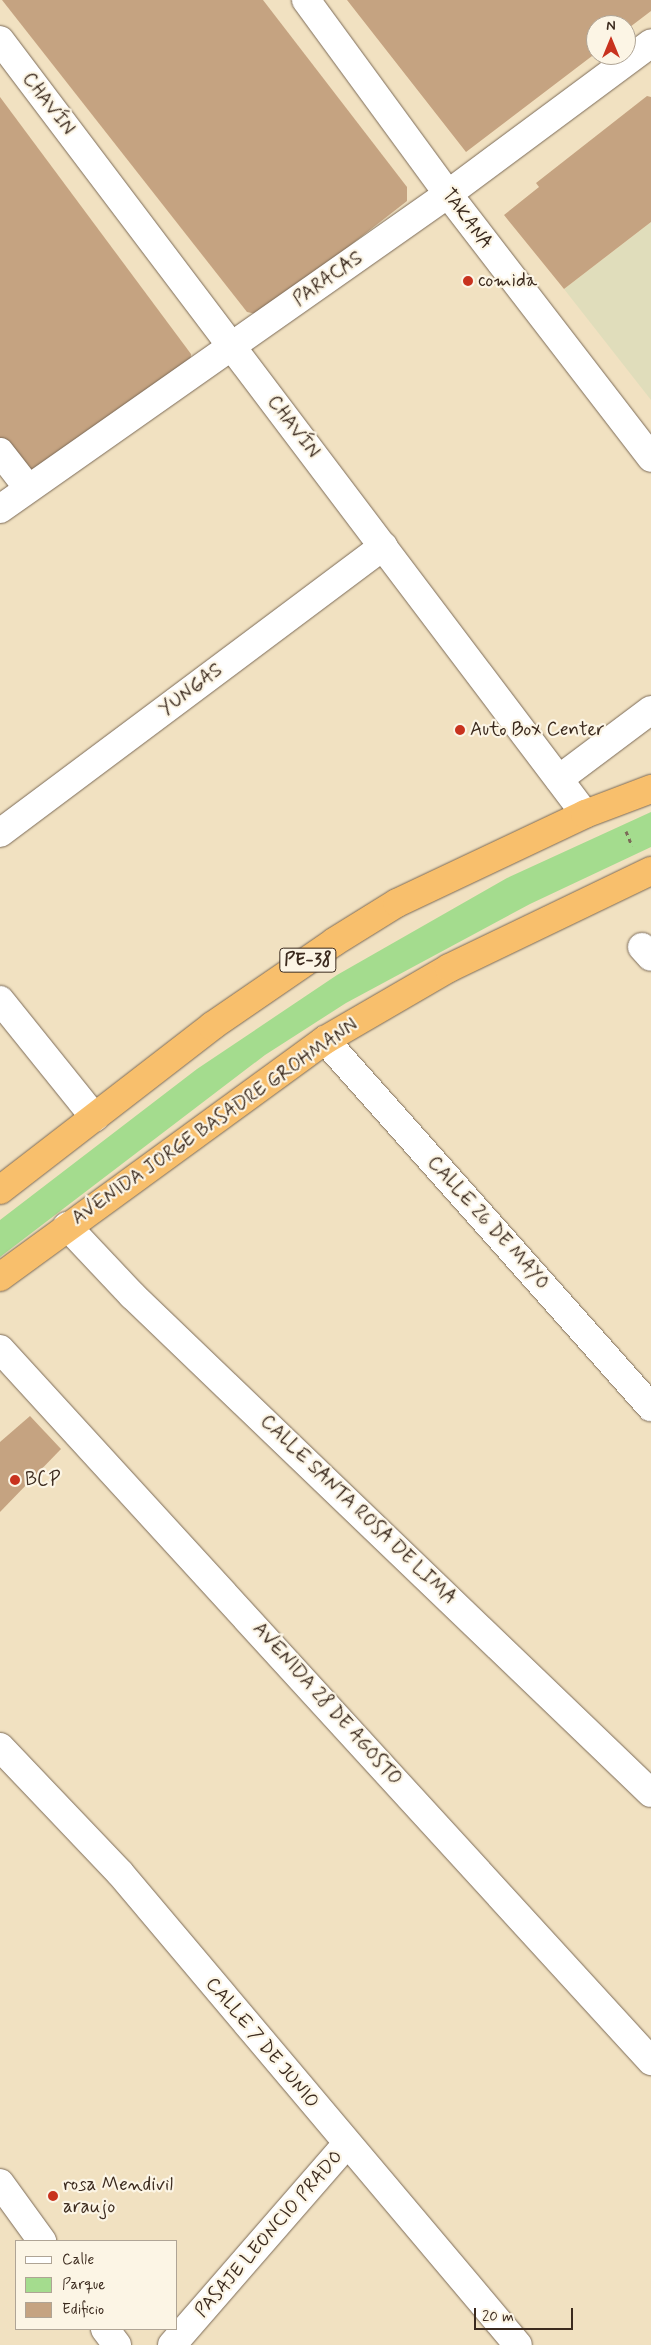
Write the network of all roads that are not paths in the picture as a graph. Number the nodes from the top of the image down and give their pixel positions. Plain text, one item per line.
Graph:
1 (306, 0) edge
2 (0, 40) edge
3 (651, 43) edge
4 (448, 194) junction
5 (232, 346) junction
6 (0, 452) edge
7 (651, 458) edge
8 (28, 488) junction
9 (0, 509) edge
10 (383, 546) junction
11 (651, 710) edge
12 (559, 779) junction
13 (651, 789) edge
14 (585, 814) junction
15 (0, 833) edge
16 (647, 873) edge
17 (0, 1000) edge
18 (325, 1040) junction
19 (95, 1118) junction
20 (0, 1190) edge
21 (66, 1226) junction
22 (0, 1277) edge
23 (0, 1349) edge
24 (651, 1407) edge
25 (0, 1746) edge
26 (651, 1793) edge
27 (651, 2061) edge
28 (346, 2145) junction
29 (0, 2183) edge
30 (41, 2240) edge
31 (106, 2330) edge
32 (117, 2345) edge
33 (172, 2345) edge
34 (518, 2345) edge

1 - 4 street, TAKANA
2 - 5 street, CHAVÍN
3 - 4 street, PARACAS
4 - 5 street, PARACAS
4 - 7 street, TAKANA
5 - 8 street, PARACAS
5 - 10 street, CHAVÍN
6 - 8 street
8 - 9 street, PARACAS
10 - 12 street, CHAVÍN
10 - 15 street, YUNGAS
11 - 12 street
12 - 14 street, CHAVÍN
13 - 14 highway, PE-38
14 - 19 highway, PE-38
16 - 18 highway, AVENIDA JORGE BASADRE GROHMANN
17 - 19 street
18 - 21 highway, AVENIDA JORGE BASADRE GROHMANN
18 - 24 street, CALLE 26 DE MAYO
19 - 20 highway, PE-38
21 - 22 highway, AVENIDA JORGE BASADRE GROHMANN
21 - 26 street, CALLE SANTA ROSA DE LIMA
23 - 27 street, AVENIDA 28 DE AGOSTO
25 - 28 street, CALLE 7 DE JUNIO
28 - 33 street, PASAJE LEONCIO PRADO
28 - 34 street, CALLE 7 DE JUNIO
29 - 30 street
31 - 32 street

